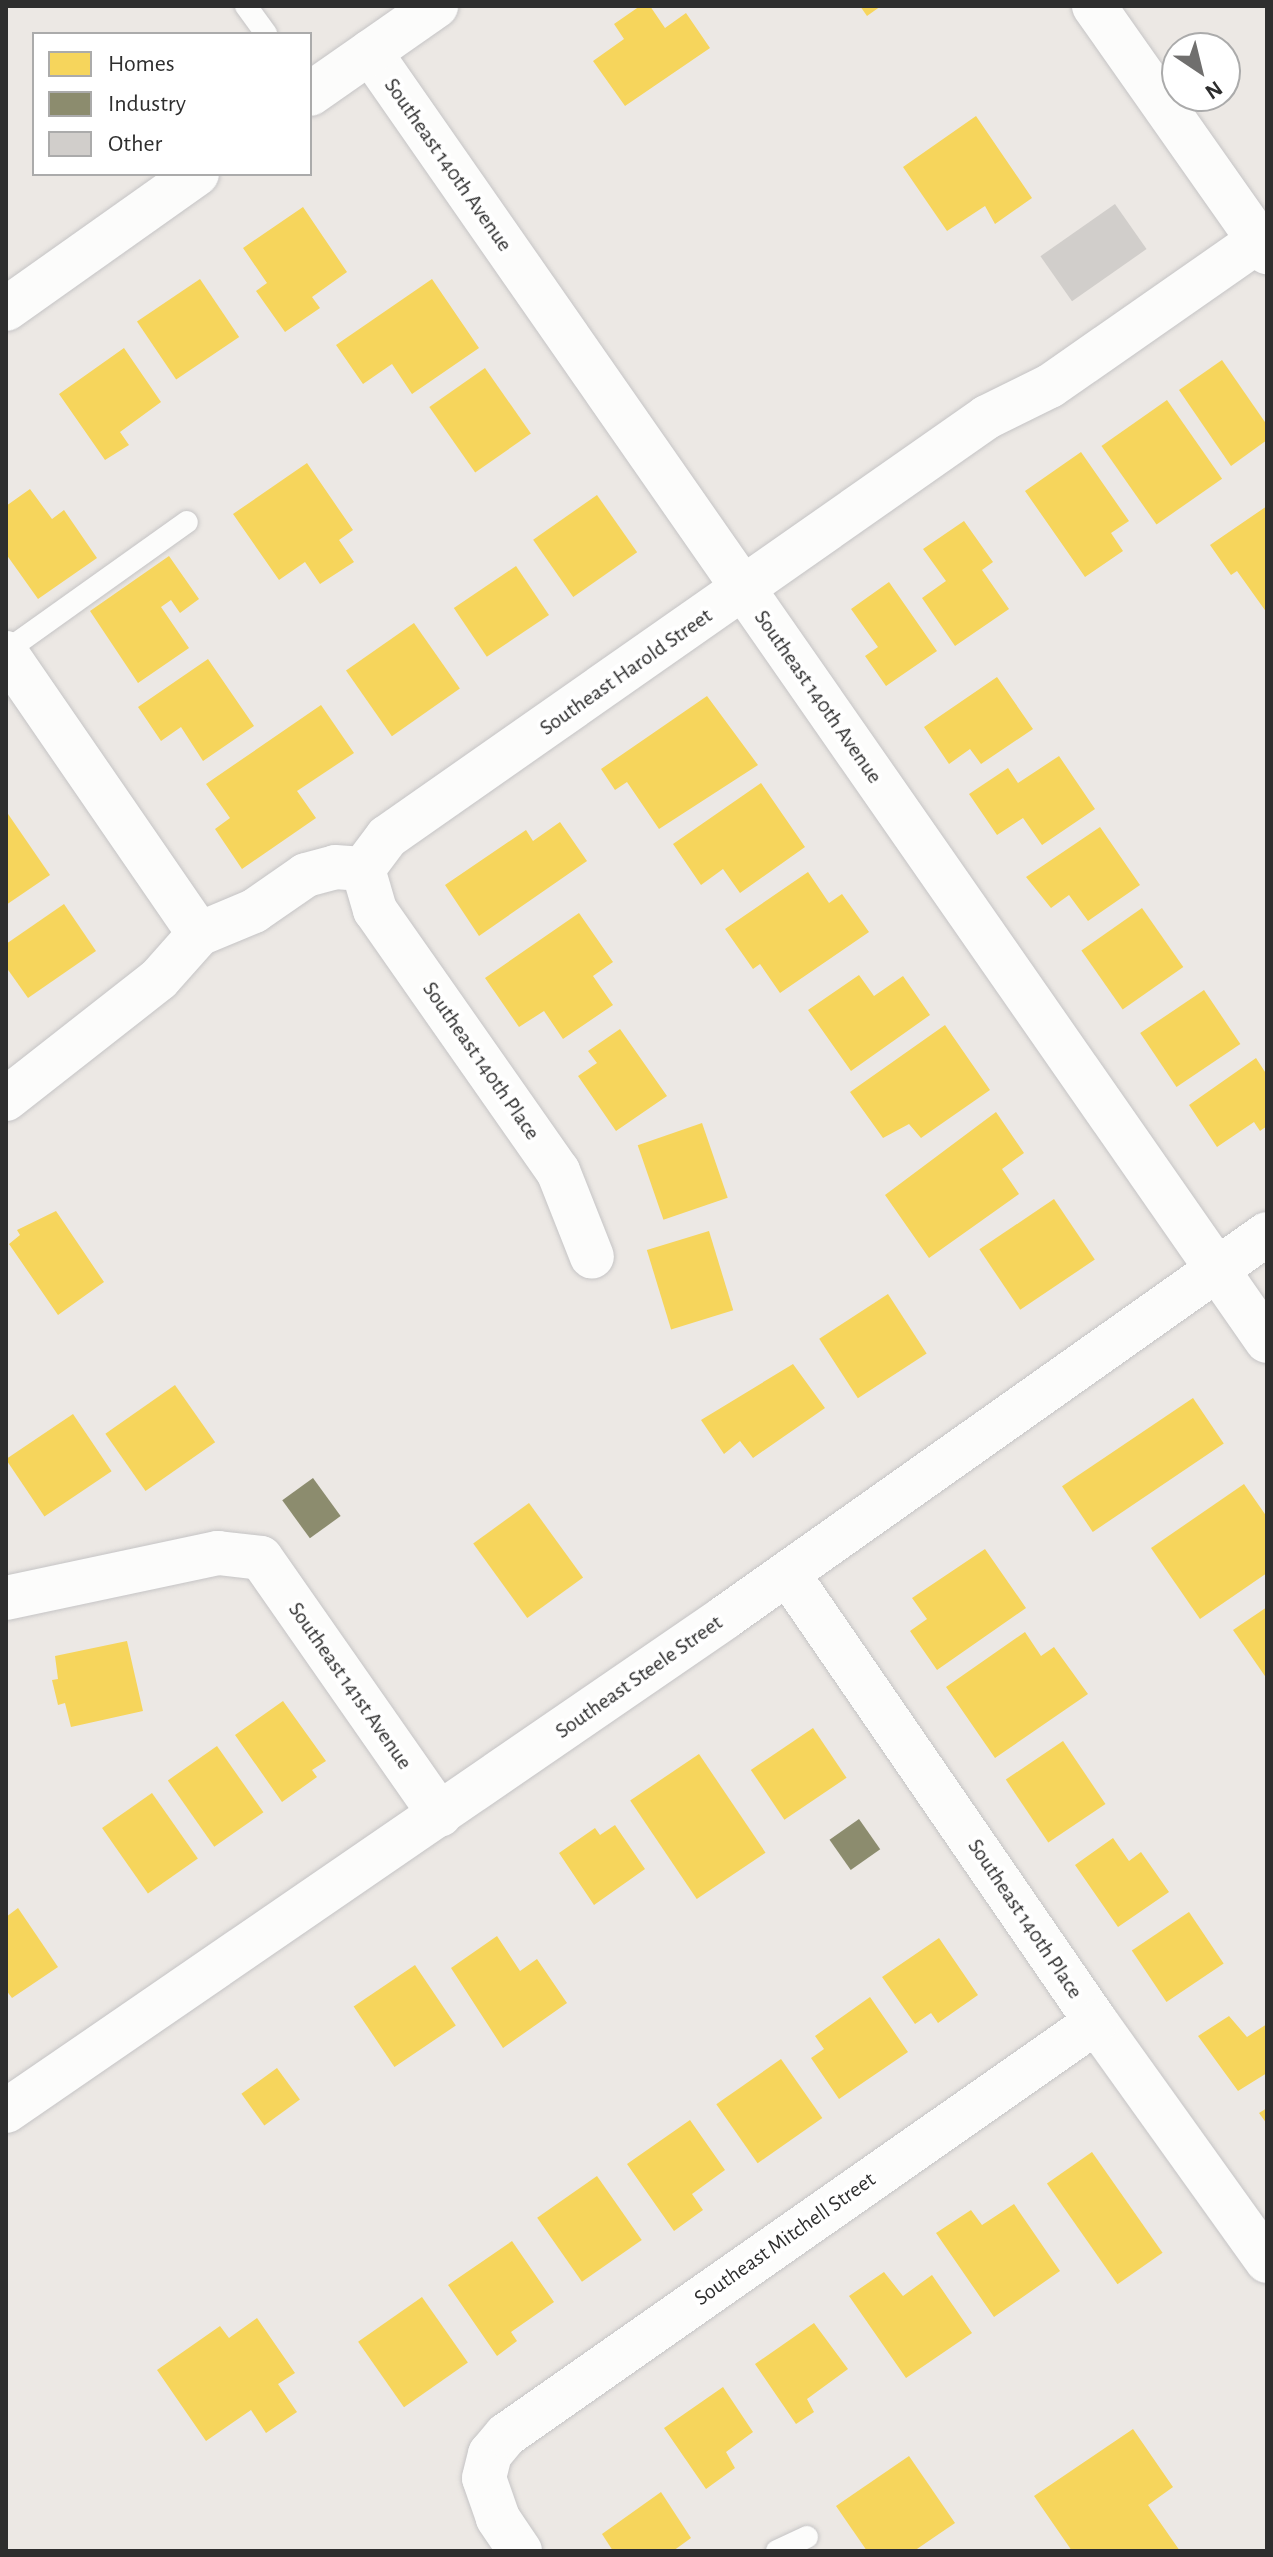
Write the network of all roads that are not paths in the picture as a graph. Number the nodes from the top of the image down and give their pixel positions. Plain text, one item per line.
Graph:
1 (246, 6) edge
2 (436, 6) edge
3 (1094, 6) edge
4 (265, 32) edge
5 (370, 52) junction
6 (312, 93) edge
7 (194, 176) edge
8 (1263, 246) edge
9 (6, 309) edge
10 (187, 522) dead end
11 (743, 591) junction
12 (6, 652) edge
13 (363, 869) junction
14 (199, 934) junction
15 (6, 1099) edge
16 (1267, 1234) edge
17 (592, 1257) dead end
18 (1219, 1269) junction
19 (1267, 1341) edge
20 (788, 1574) junction
21 (6, 1598) edge
22 (440, 1815) junction
23 (1096, 2022) junction
24 (6, 2111) edge
25 (1267, 2261) edge
26 (807, 2537) dead end
27 (520, 2551) edge
28 (777, 2551) edge

1 - 4 lane
2 - 5 street
3 - 8 street
5 - 6 street
5 - 11 street, Southeast 140th Avenue
7 - 9 street
8 - 11 street, Southeast Harold Street
10 - 12 lane
11 - 13 street, Southeast Harold Street
11 - 18 street, Southeast 140th Avenue
12 - 14 street
13 - 14 street
13 - 17 street, Southeast 140th Place
14 - 15 street
16 - 18 street, Southeast Steele Street
18 - 19 street, Southeast 140th Avenue
18 - 20 street, Southeast Steele Street
20 - 22 street, Southeast Steele Street
20 - 23 street, Southeast 140th Place
21 - 22 street, Southeast 141st Avenue
22 - 24 street, Southeast Steele Street
23 - 25 street, Southeast 140th Place
23 - 27 street, Southeast Mitchell Street
26 - 28 lane

